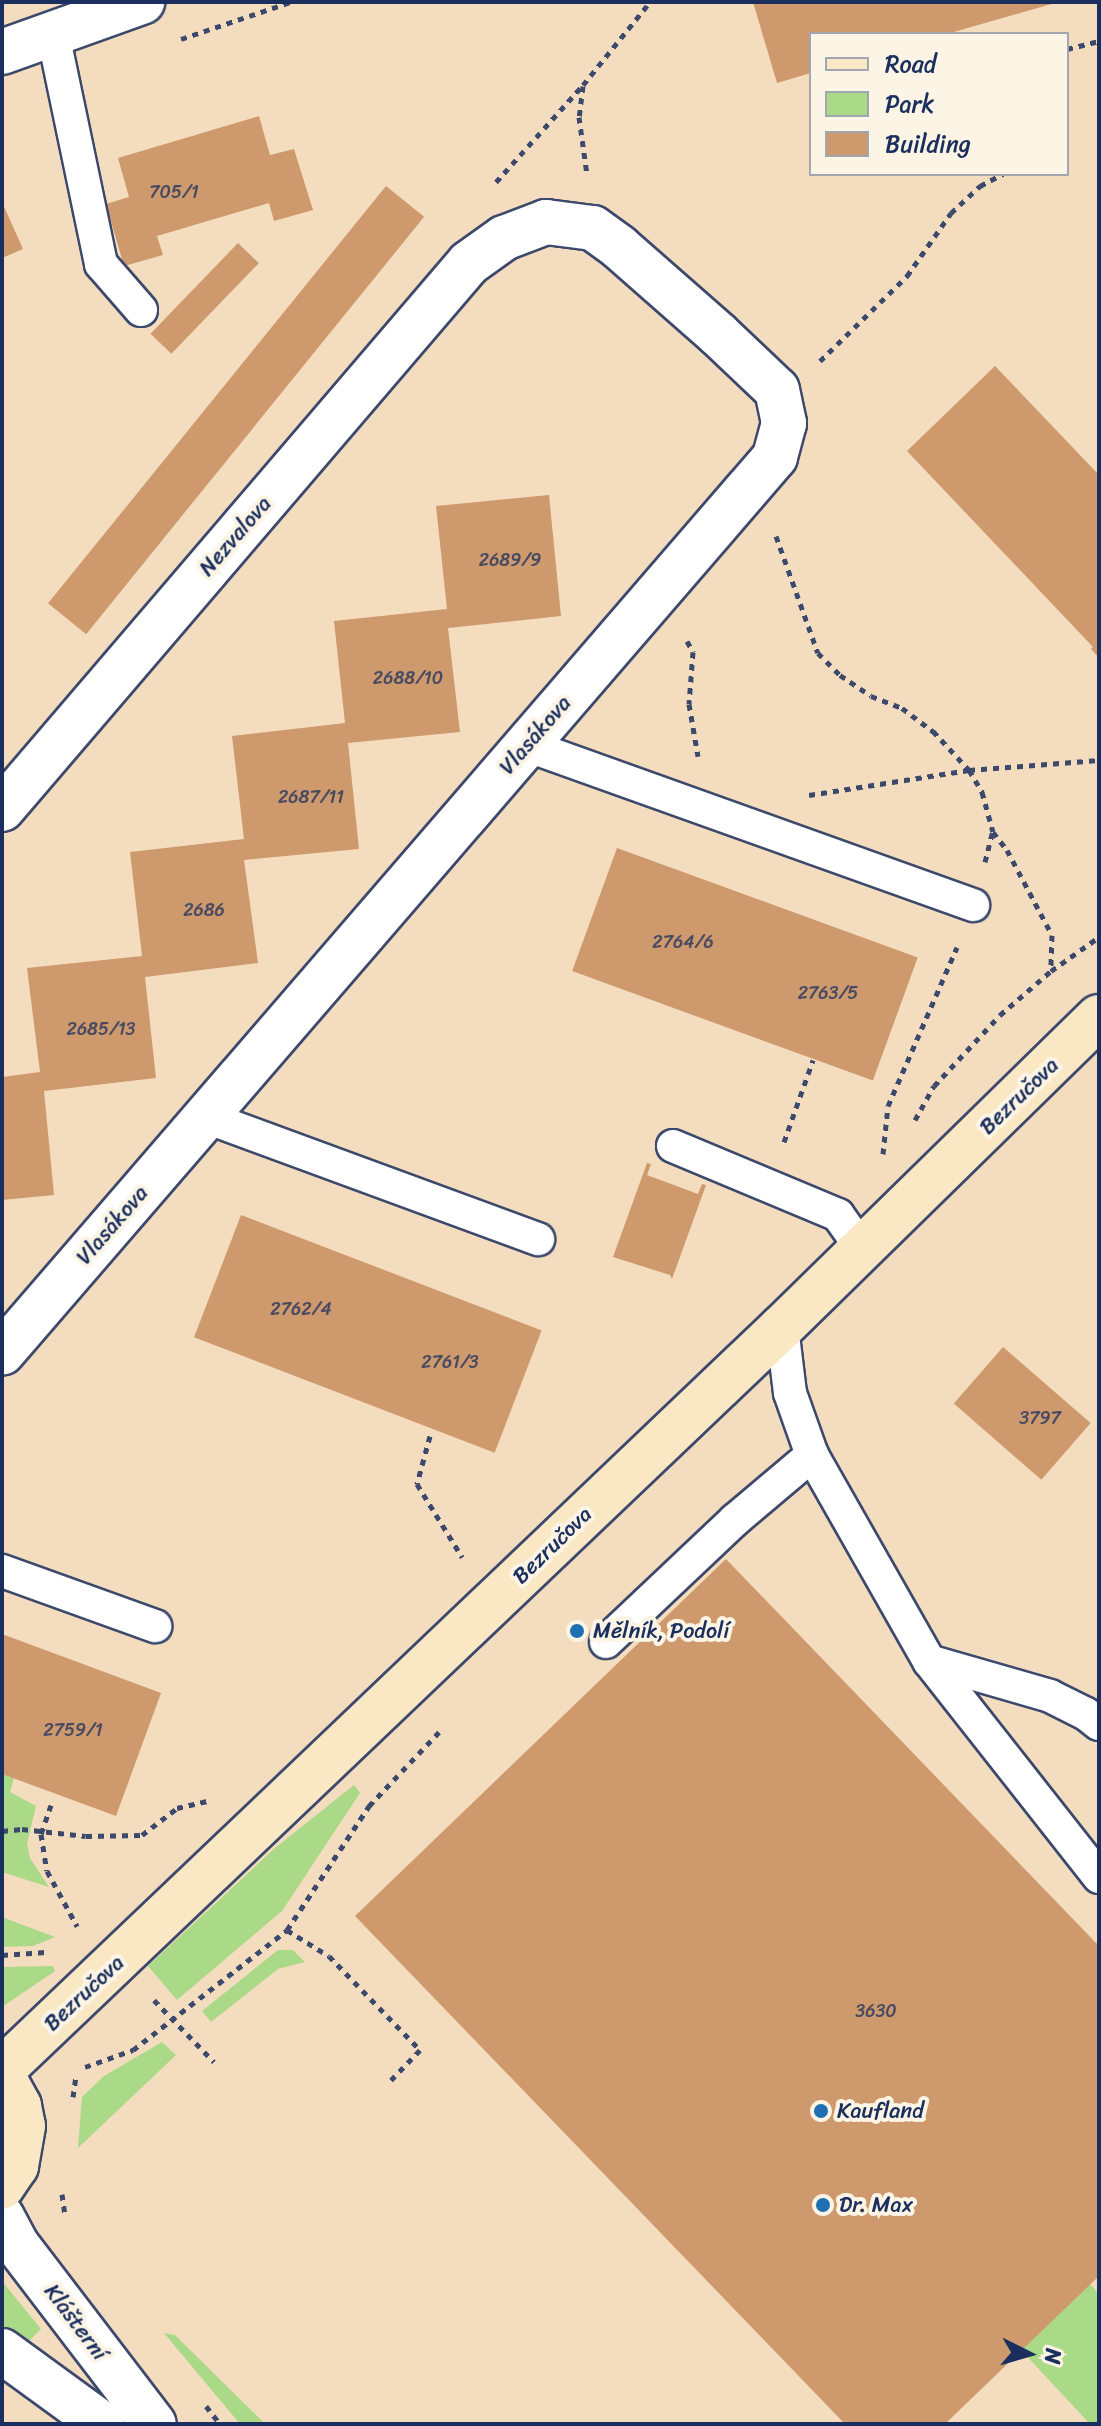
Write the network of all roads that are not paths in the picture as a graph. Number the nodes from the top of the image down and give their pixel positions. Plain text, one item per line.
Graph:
1 (142, 2) edge
2 (53, 34) junction
3 (2, 52) edge
4 (141, 310) dead end
5 (777, 390) joint
6 (526, 745) junction
7 (2, 809) edge
8 (973, 905) road end
9 (1099, 1017) edge
10 (206, 1117) junction
11 (673, 1146) dead end
12 (538, 1239) dead end
13 (862, 1249) junction
14 (782, 1327) junction
15 (2, 1353) edge
16 (812, 1455) junction
17 (2, 1571) edge
18 (155, 1626) dead end
19 (606, 1642) dead end
20 (929, 1661) junction
21 (1099, 1724) edge
22 (1099, 1877) edge
23 (2, 2072) edge
24 (2, 2187) edge
25 (2, 2217) edge
26 (2, 2351) edge
27 (102, 2424) edge
28 (154, 2424) edge

1 - 2 street
2 - 3 street
2 - 4 lane
5 - 6 street, Vlasákova
5 - 7 street, Nezvalova
6 - 8 lane
6 - 10 street, Vlasákova
9 - 13 street, Bezručova
10 - 12 lane
10 - 15 street, Vlasákova
11 - 13 lane
13 - 14 street, Bezručova
14 - 16 lane
14 - 23 street, Bezručova
16 - 19 lane
16 - 20 lane
17 - 18 lane
20 - 21 lane
20 - 22 lane
23 - 24 street, Bezručova
25 - 28 street, Klášterní
26 - 27 street

